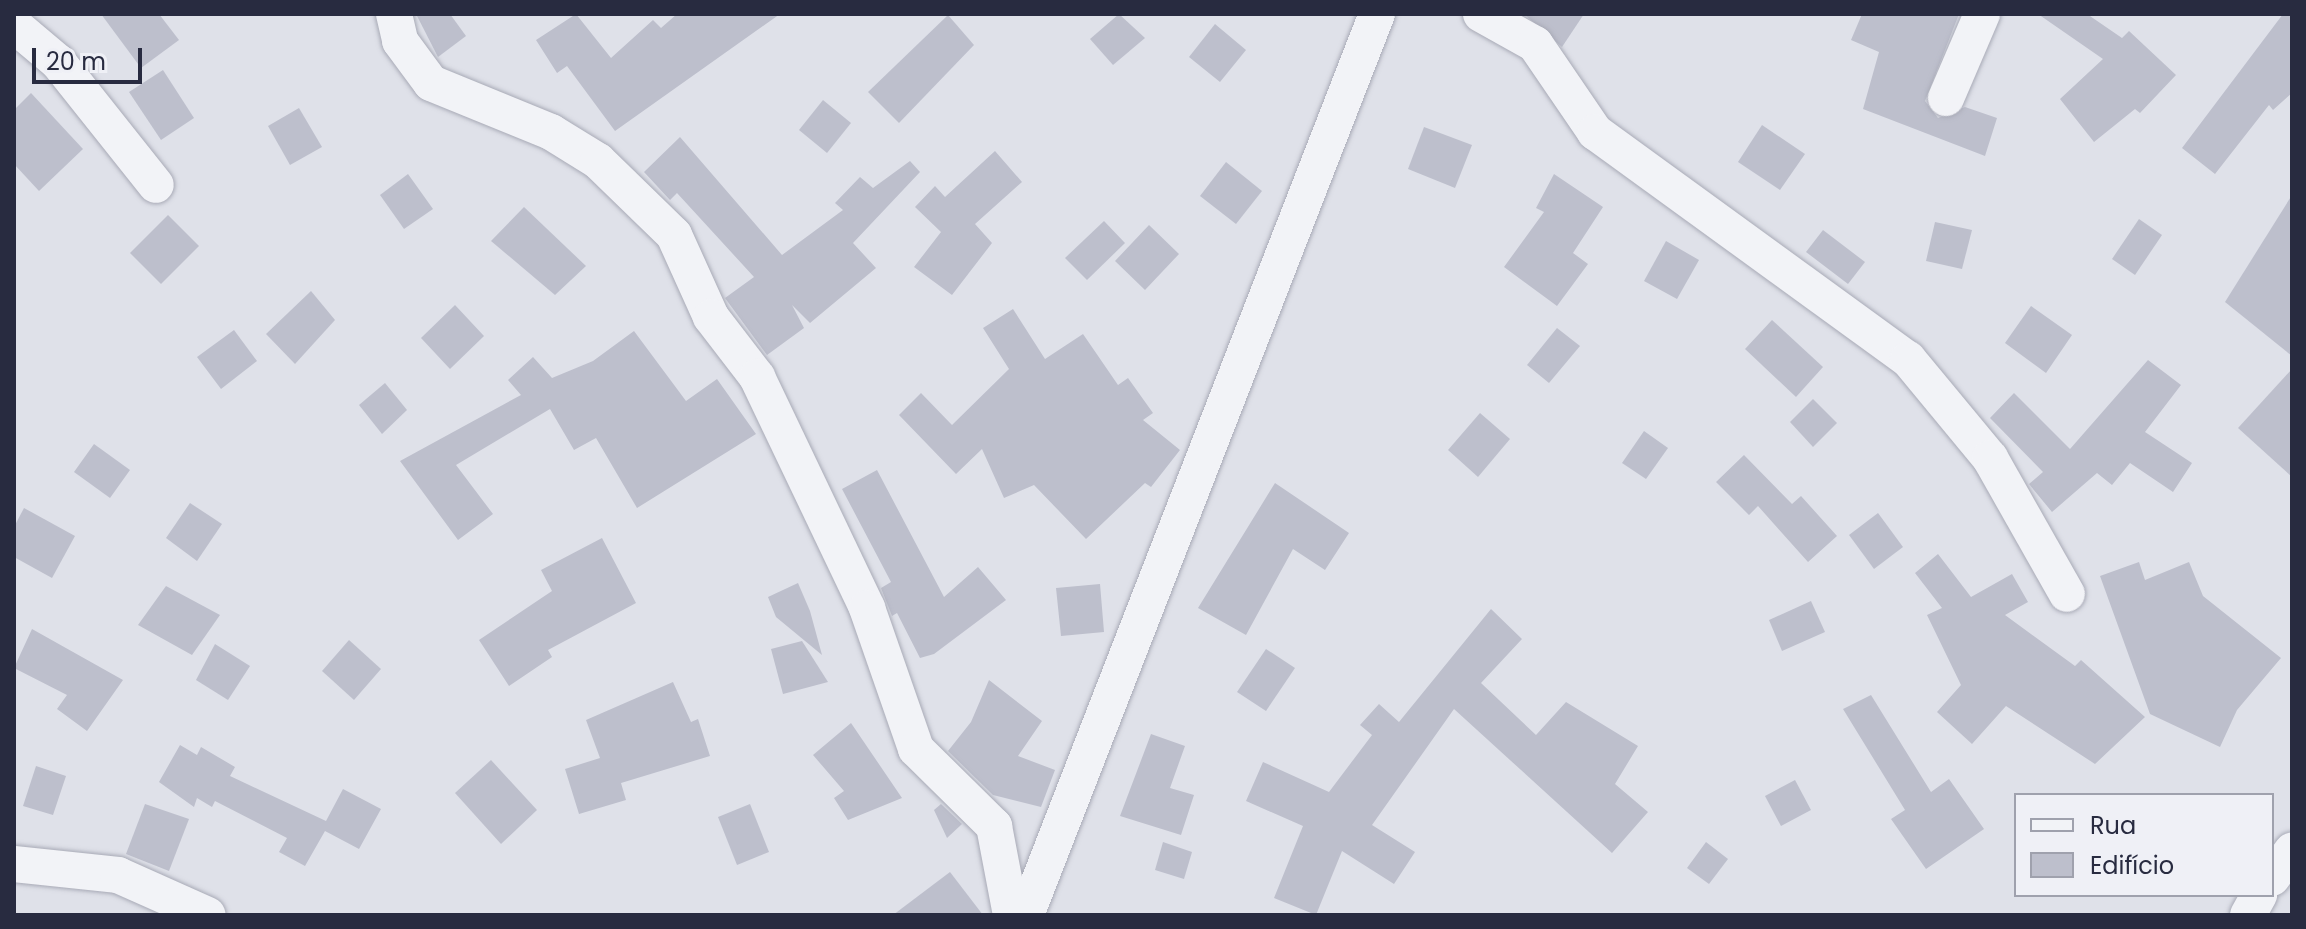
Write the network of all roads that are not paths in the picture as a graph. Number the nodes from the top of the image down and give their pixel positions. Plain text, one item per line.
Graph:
1 (394, 14) edge
2 (1377, 14) edge
3 (1481, 14) edge
4 (1982, 14) edge
5 (14, 25) edge
6 (1946, 98) dead end
7 (156, 185) dead end
8 (2067, 594) dead end
9 (2292, 850) edge
10 (14, 864) edge
11 (2274, 875) edge
12 (2258, 897) edge
13 (208, 915) edge
14 (1011, 915) edge
15 (1026, 915) edge
16 (2248, 915) edge

1 - 14 street
2 - 15 street
3 - 8 street
4 - 6 street
5 - 7 street
9 - 11 street
10 - 13 street
12 - 16 street

